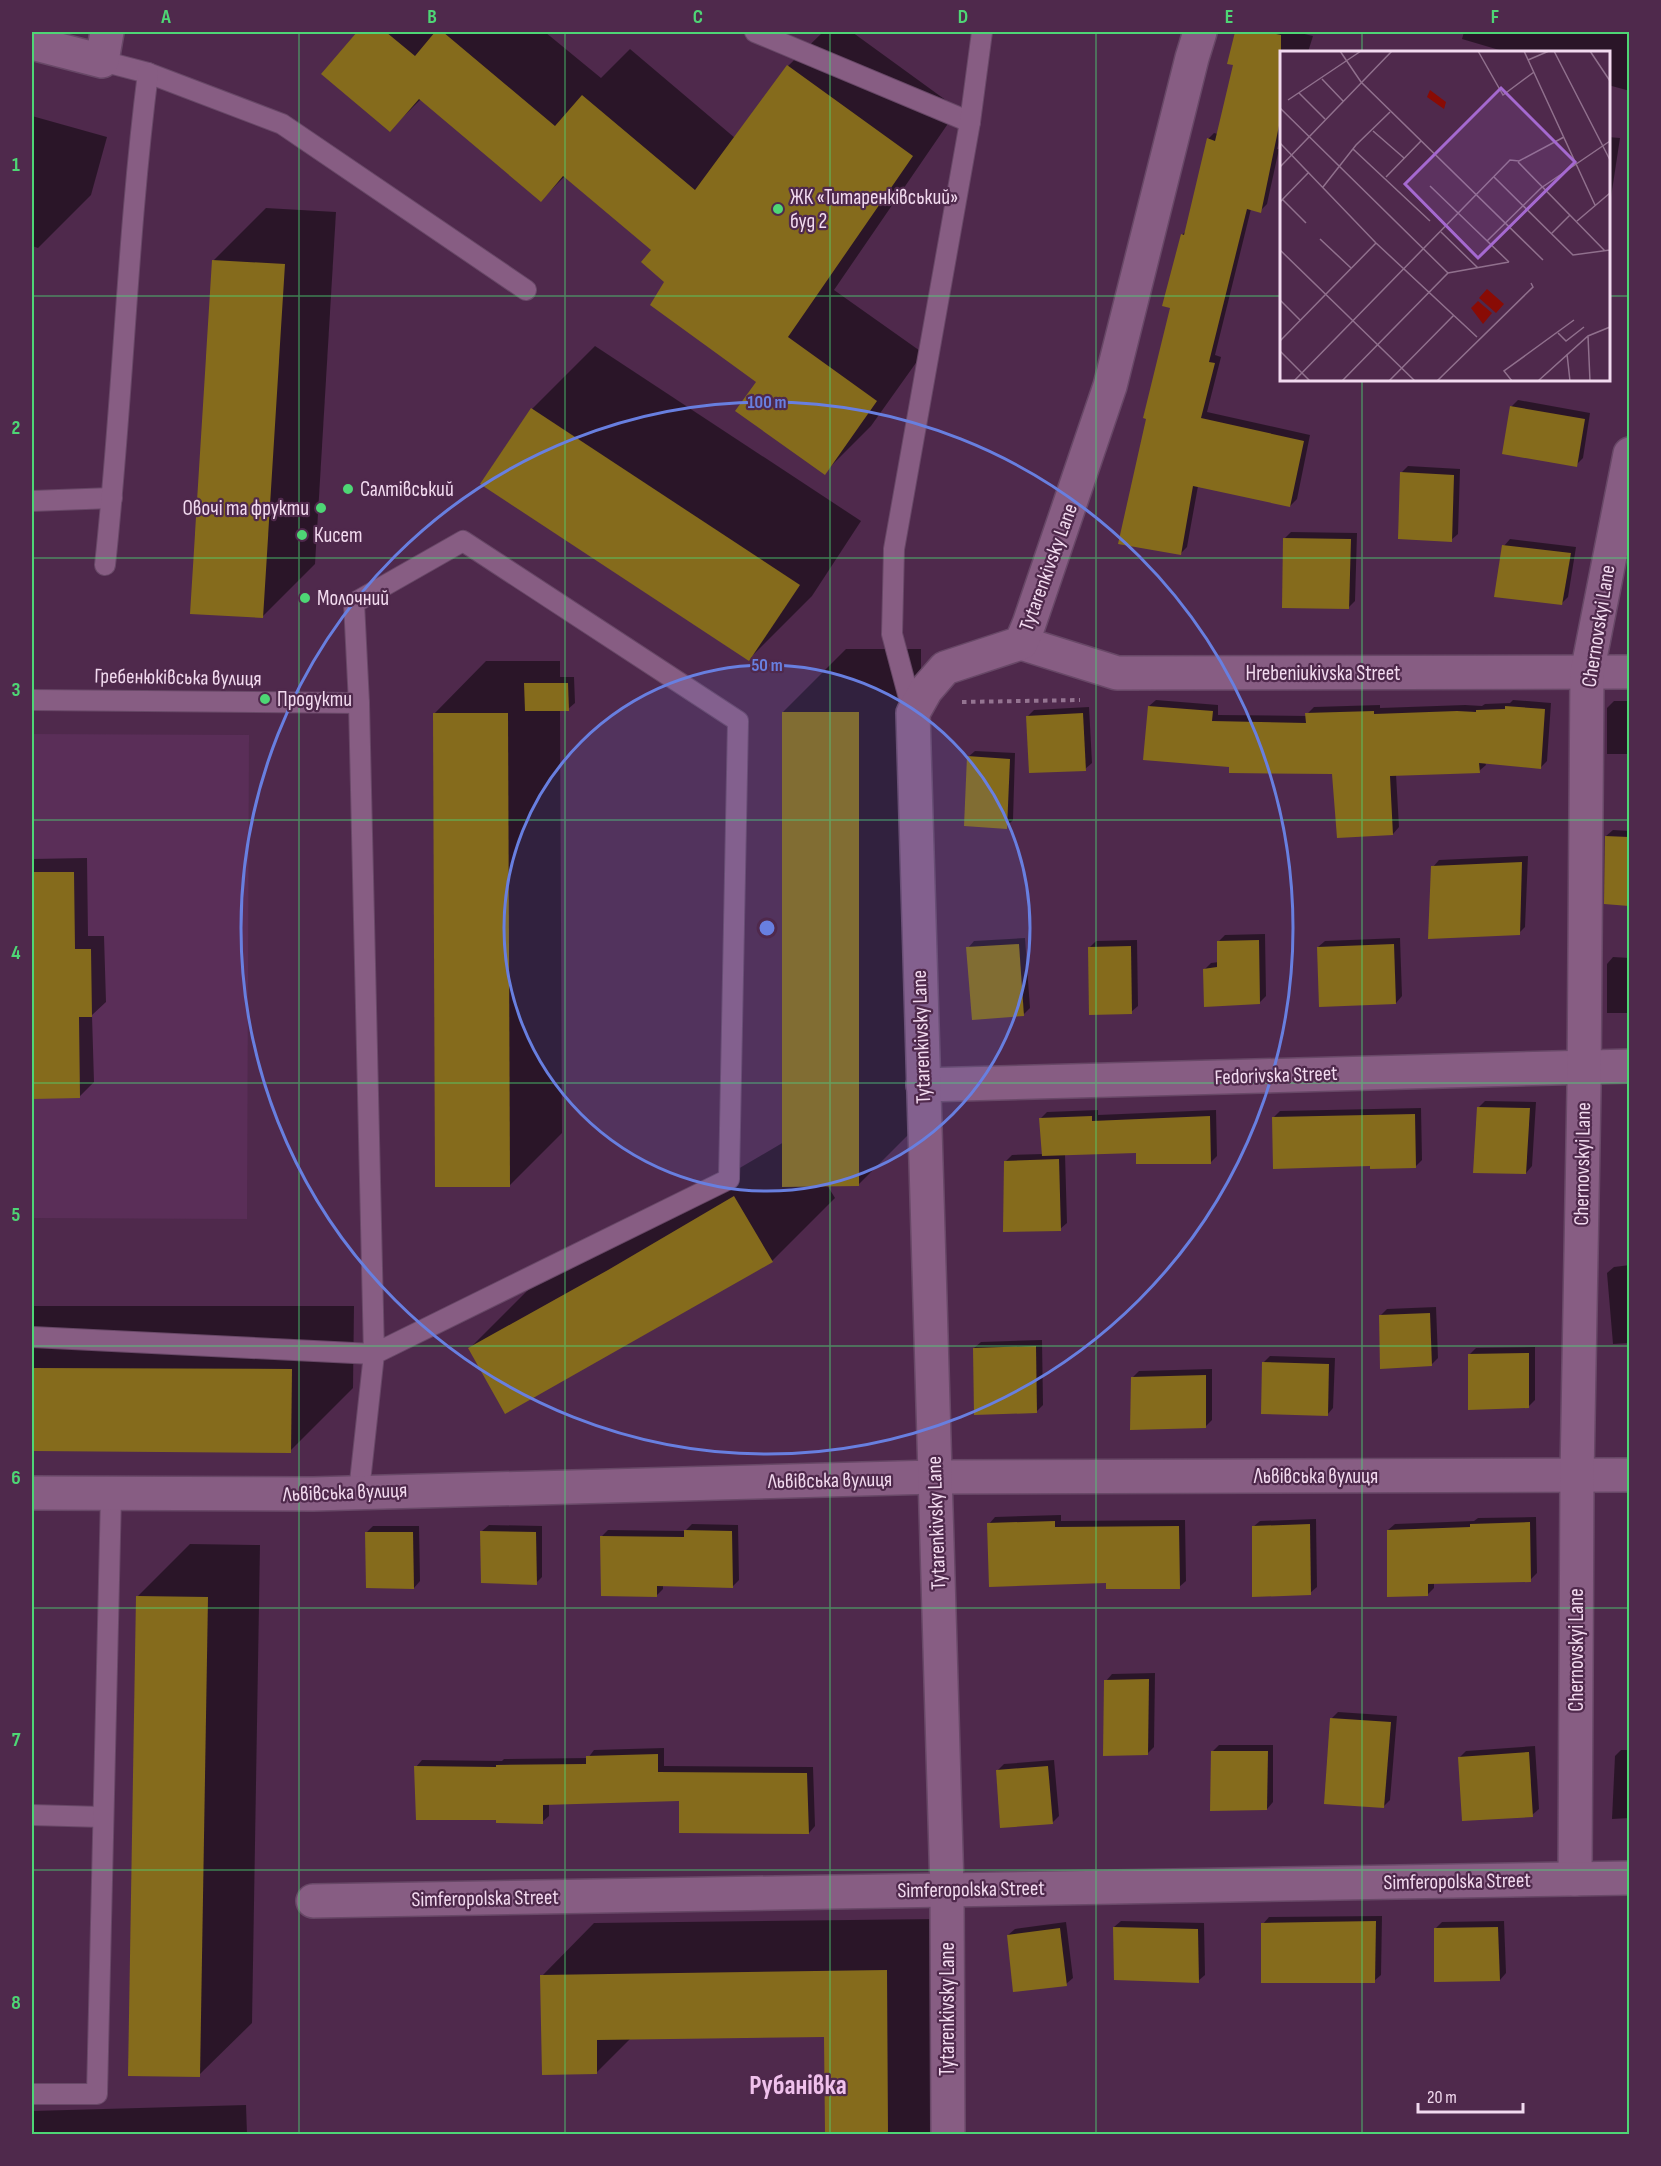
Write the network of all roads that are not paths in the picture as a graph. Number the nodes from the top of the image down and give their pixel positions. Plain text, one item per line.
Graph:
1 (755, 32) edge
2 (982, 32) edge
3 (1200, 32) edge
4 (32, 43) edge
5 (104, 46) edge
6 (148, 74) junction
7 (970, 122) junction
8 (526, 290) dead end
9 (1629, 454) edge
10 (112, 498) junction
11 (32, 501) edge
12 (105, 565) dead end
13 (1021, 643) junction
14 (1629, 672) edge
15 (1587, 674) junction
16 (32, 700) edge
17 (359, 703) junction
18 (913, 713) junction
19 (1629, 1066) edge
20 (1582, 1067) junction
21 (923, 1085) junction
22 (32, 1337) edge
23 (374, 1354) junction
24 (1629, 1475) edge
25 (1577, 1476) junction
26 (934, 1477) junction
27 (360, 1491) junction
28 (32, 1493) edge
29 (111, 1495) junction
30 (32, 1815) edge
31 (102, 1817) junction
32 (1629, 1878) edge
33 (1575, 1879) junction
34 (947, 1889) junction
35 (313, 1901) dead end
36 (32, 2094) edge
37 (948, 2134) edge

1 - 7 lane
2 - 7 lane
3 - 13 street, Tytarenkivsky Lane
4 - 5 street
5 - 6 lane
6 - 8 lane
6 - 10 lane
7 - 18 lane
9 - 15 street, Chernovskyi Lane
10 - 11 lane
10 - 12 lane
13 - 15 street, Hrebeniukivska Street
13 - 18 street, Tytarenkivsky Lane
14 - 15 street, Hrebeniukivska Street
15 - 20 street, Chernovskyi Lane
16 - 17 lane, Гребенюківська вулиця
17 - 23 lane
17 - 23 lane
18 - 21 street, Tytarenkivsky Lane
19 - 20 street, Fedorivska Street
20 - 21 street, Fedorivska Street
20 - 25 street, Chernovskyi Lane
21 - 26 street, Tytarenkivsky Lane
22 - 23 lane
23 - 27 lane
24 - 25 street, Львівська вулиця
25 - 26 street, Львівська вулиця
25 - 33 street, Chernovskyi Lane
26 - 27 street, Львівська вулиця
26 - 34 street, Tytarenkivsky Lane
27 - 29 street, Львівська вулиця
28 - 29 street, Львівська вулиця
29 - 31 lane
30 - 31 lane
31 - 36 lane
32 - 33 street, Simferopolska Street
33 - 34 street, Simferopolska Street
34 - 35 street, Simferopolska Street
34 - 37 street, Tytarenkivsky Lane

